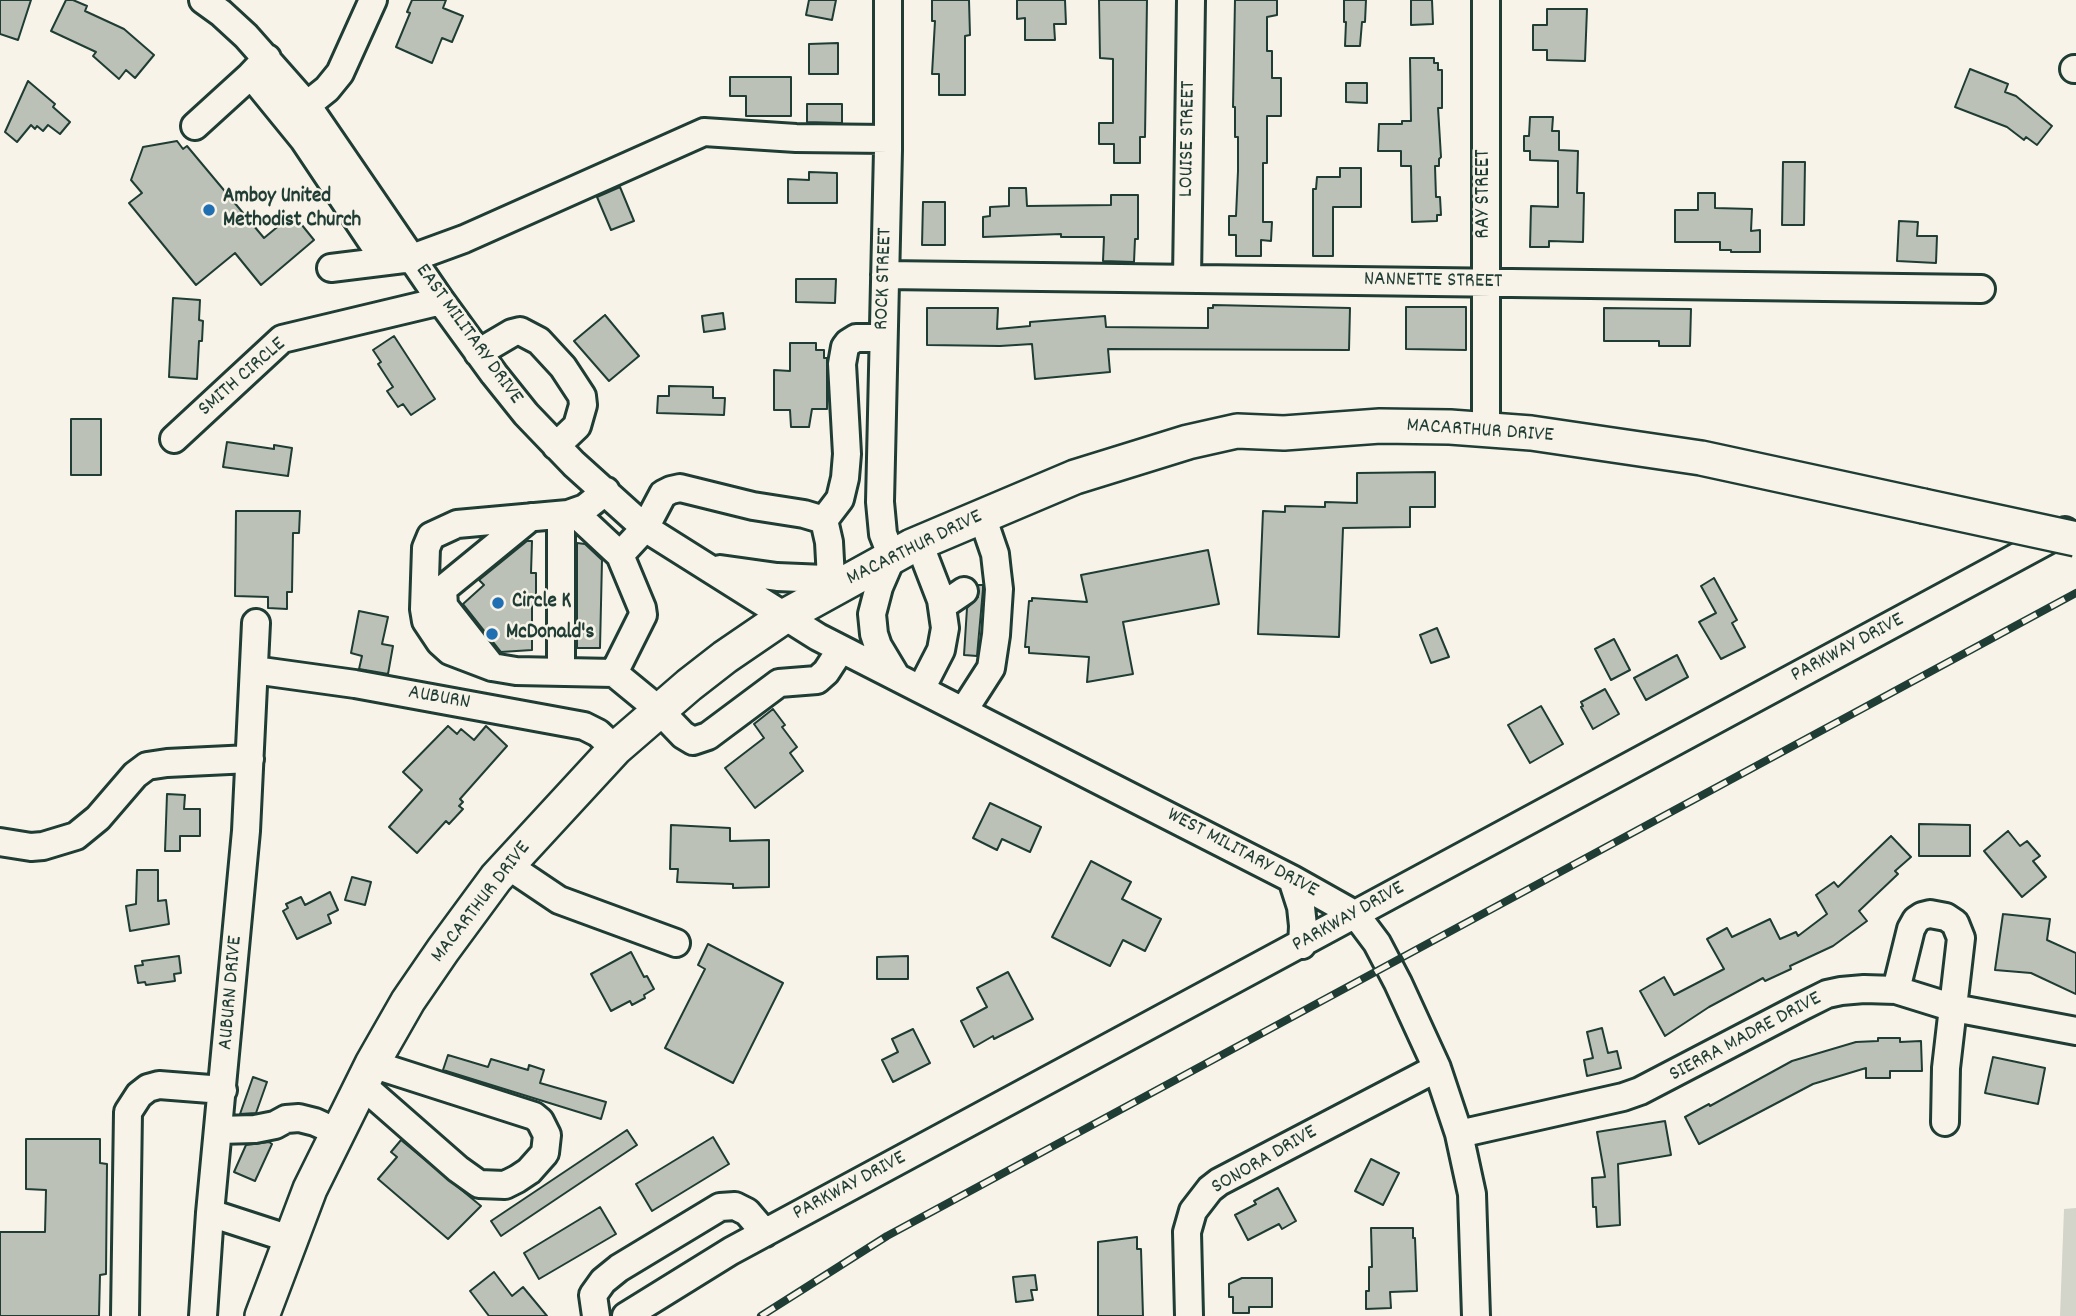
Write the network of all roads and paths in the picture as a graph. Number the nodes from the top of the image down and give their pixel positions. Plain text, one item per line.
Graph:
1 (203, 0) edge
2 (373, 0) edge
3 (888, 0) edge
4 (1191, 0) edge
5 (1486, 0) edge
6 (259, 67) junction
7 (307, 105) junction
8 (195, 126) dead end
9 (888, 139) junction
10 (412, 258) junction
11 (385, 261) junction
12 (331, 268) dead end
13 (886, 275) junction
14 (1187, 279) junction
15 (1487, 283) junction
16 (1981, 289) dead end
17 (441, 302) junction
18 (883, 338) junction
19 (478, 353) junction
20 (1486, 430) junction
21 (174, 439) dead end
22 (556, 446) junction
23 (606, 491) junction
24 (568, 514) junction
25 (982, 516) junction
26 (531, 517) junction
27 (824, 520) junction
28 (2076, 526) edge
29 (645, 528) junction
30 (2076, 539) edge
31 (906, 550) junction
32 (620, 555) junction
33 (710, 567) junction
34 (840, 579) junction
35 (964, 591) dead end
36 (942, 606) junction
37 (785, 616) junction
38 (256, 622) dead end
39 (841, 649) junction
40 (492, 667) junction
41 (254, 670) junction
42 (561, 671) junction
43 (614, 673) junction
44 (896, 676) junction
45 (921, 689) junction
46 (659, 710) junction
47 (964, 710) junction
48 (615, 748) junction
49 (250, 759) junction
50 (0, 842) edge
51 (508, 865) junction
52 (1292, 879) junction
53 (1356, 915) junction
54 (676, 943) dead end
55 (1302, 945) junction
56 (1896, 990) junction
57 (1954, 1008) junction
58 (2076, 1031) edge
59 (1437, 1068) junction
60 (366, 1074) junction
61 (223, 1090) junction
62 (1945, 1122) dead end
63 (219, 1130) junction
64 (337, 1132) junction
65 (1459, 1133) junction
66 (210, 1213) junction
67 (765, 1233) junction
68 (290, 1239) junction
69 (125, 1316) edge
70 (203, 1316) edge
71 (262, 1316) edge
72 (596, 1316) edge
73 (626, 1316) edge
74 (1189, 1316) edge
75 (1476, 1316) edge

1 - 6 street, EAST MILITARY DRIVE
2 - 7 street
3 - 9 street, ROCK STREET
4 - 14 street, LOUISE STREET
5 - 15 street, RAY STREET
6 - 7 street, EAST MILITARY DRIVE
6 - 8 street
6 - 11 street
7 - 10 street, EAST MILITARY DRIVE
9 - 10 street
9 - 13 street, ROCK STREET
10 - 11 street
10 - 17 street, EAST MILITARY DRIVE
11 - 12 street
13 - 14 street, NANNETTE STREET
13 - 18 street, ROCK STREET
14 - 15 street, NANNETTE STREET
15 - 16 street, NANNETTE STREET
15 - 20 street, RAY STREET
17 - 19 street, EAST MILITARY DRIVE
17 - 21 street, SMITH CIRCLE
18 - 27 street
18 - 31 street, ROCK STREET
19 - 22 street, EAST MILITARY DRIVE
19 - 22 street
20 - 25 main road, MACARTHUR DRIVE
20 - 30 main road, MACARTHUR DRIVE, bridge
22 - 23 street, EAST MILITARY DRIVE
23 - 24 street
23 - 29 street, EAST MILITARY DRIVE
24 - 26 street
24 - 32 street
24 - 42 street
25 - 31 main road, MACARTHUR DRIVE
25 - 47 street
26 - 40 street
26 - 40 street
27 - 29 street
27 - 34 street
28 - 53 street, PARKWAY DRIVE
29 - 32 street
29 - 33 street, EAST MILITARY DRIVE
31 - 34 main road, MACARTHUR DRIVE
31 - 36 street, ROCK STREET
31 - 44 street
32 - 43 street
33 - 34 street
33 - 37 street, EAST MILITARY DRIVE
34 - 37 main road, MACARTHUR DRIVE
35 - 36 street
36 - 45 street, ROCK STREET
37 - 39 street, WEST MILITARY DRIVE
37 - 46 main road, MACARTHUR DRIVE
38 - 41 street, AUBURN DRIVE
39 - 44 street, WEST MILITARY DRIVE
39 - 46 street
40 - 42 street
41 - 48 street, AUBURN
41 - 49 street, AUBURN DRIVE
42 - 43 street
43 - 46 street
44 - 45 street, WEST MILITARY DRIVE
45 - 47 street, WEST MILITARY DRIVE
46 - 48 main road, MACARTHUR DRIVE
47 - 52 street, WEST MILITARY DRIVE
48 - 51 main road, MACARTHUR DRIVE
49 - 50 street
49 - 61 street, AUBURN DRIVE
51 - 54 street
51 - 60 main road, MACARTHUR DRIVE
52 - 53 street, WEST MILITARY DRIVE
52 - 55 street
53 - 55 street, PARKWAY DRIVE
53 - 59 street, WEST MILITARY DRIVE
55 - 67 street, PARKWAY DRIVE
56 - 57 street, SIERRA MADRE DRIVE
56 - 57 street
56 - 65 street, SIERRA MADRE DRIVE
57 - 58 street, SIERRA MADRE DRIVE
57 - 62 street
59 - 65 street, WEST MILITARY DRIVE
59 - 74 street, SONORA DRIVE
60 - 60 street
60 - 64 main road, MACARTHUR DRIVE
61 - 63 street, AUBURN DRIVE
61 - 69 street
63 - 64 street
63 - 66 street, AUBURN DRIVE
64 - 68 main road, MACARTHUR DRIVE
65 - 75 street, WEST MILITARY DRIVE
66 - 68 street
66 - 70 street, AUBURN DRIVE
67 - 72 street
67 - 73 street, PARKWAY DRIVE
68 - 71 main road, MACARTHUR DRIVE

